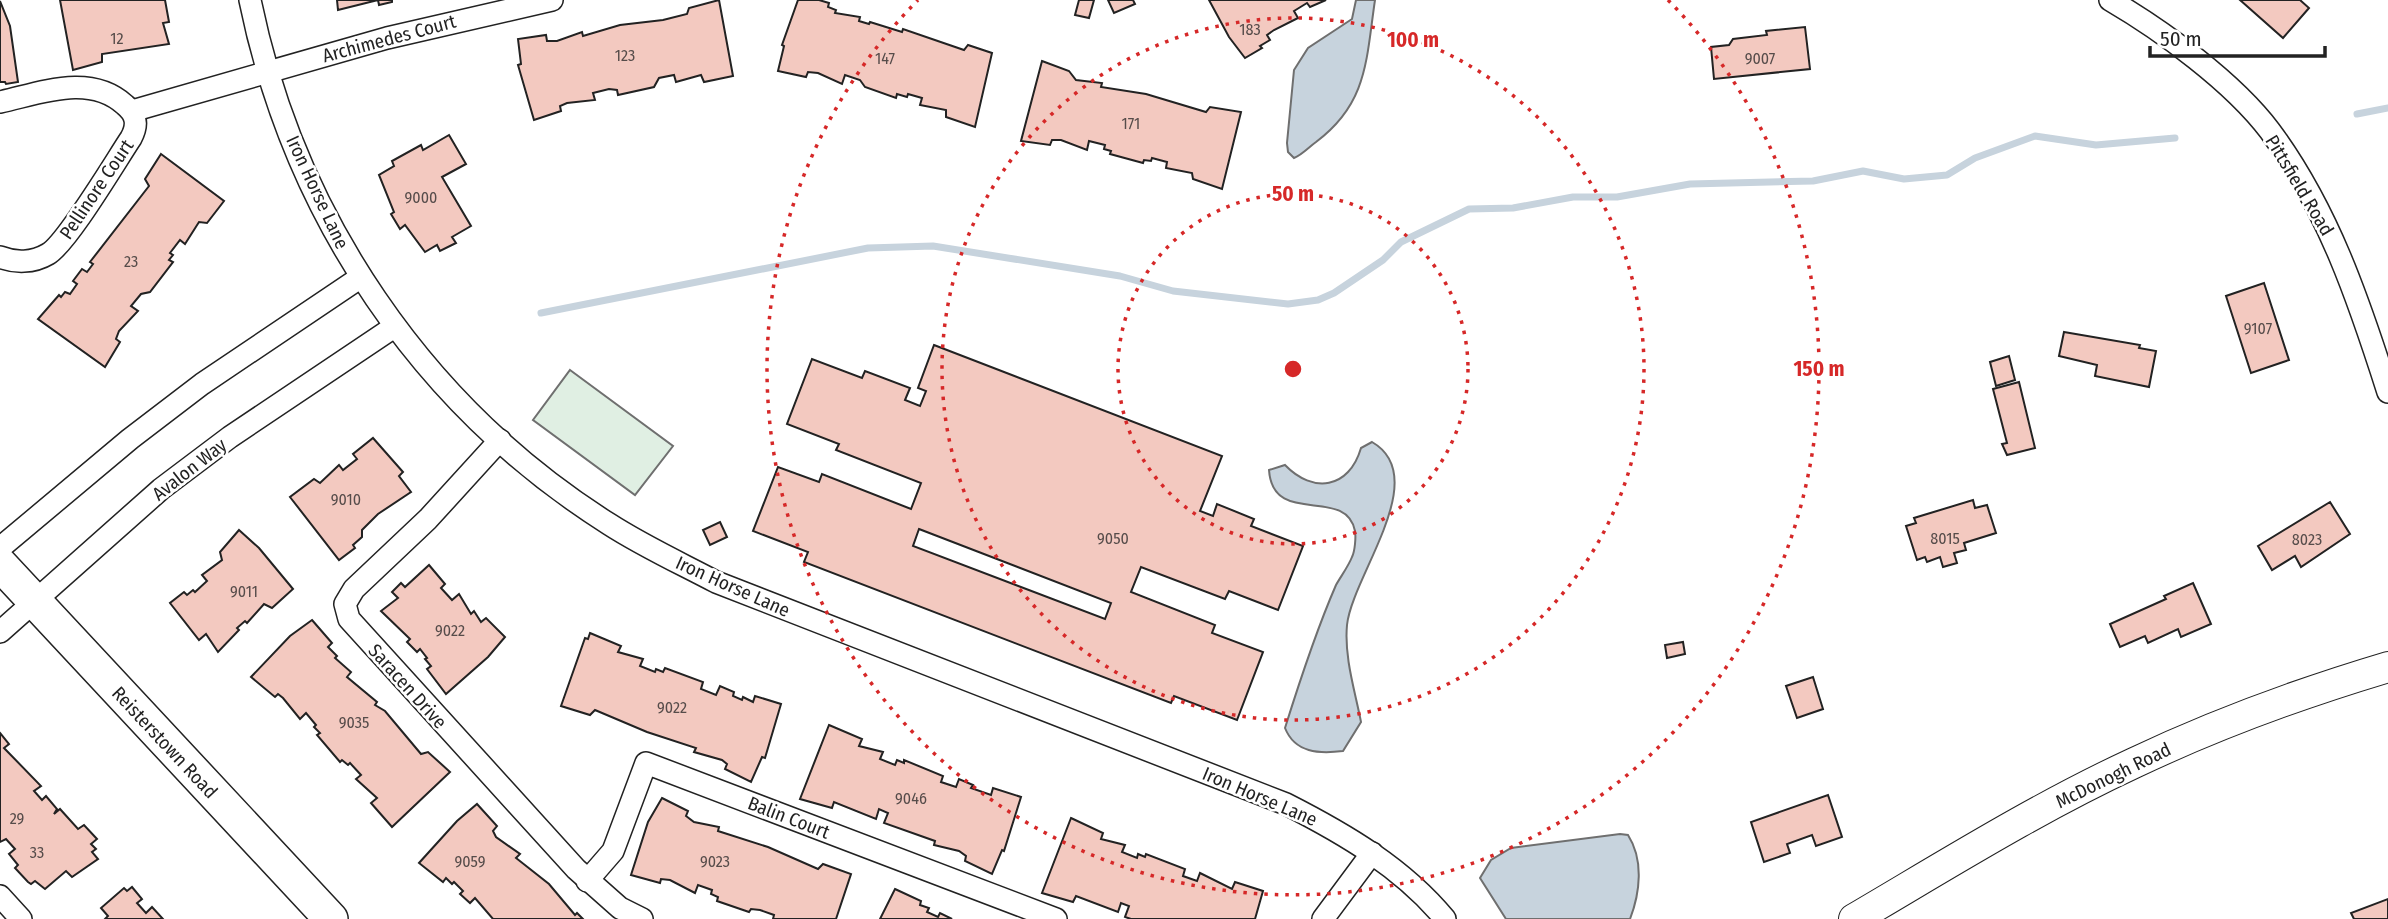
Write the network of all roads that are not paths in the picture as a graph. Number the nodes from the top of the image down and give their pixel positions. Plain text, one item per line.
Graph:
1 (250, 0) edge
2 (552, 0) edge
3 (2110, 0) edge
4 (268, 71) junction
5 (0, 102) edge
6 (132, 111) junction
7 (0, 257) edge
8 (360, 277) junction
9 (394, 327) junction
10 (2388, 392) edge
11 (500, 440) junction
12 (0, 548) edge
13 (0, 564) edge
14 (34, 600) junction
15 (0, 632) edge
16 (2388, 667) edge
17 (1372, 853) junction
18 (587, 881) junction
19 (0, 896) edge
20 (323, 916) edge
21 (21, 919) edge
22 (642, 919) edge
23 (1056, 919) edge
24 (1323, 919) edge
25 (1444, 919) edge
26 (1854, 919) edge

1 - 4 street, Iron Horse Lane
2 - 4 street, Archimedes Court
3 - 10 street, Pittsfield Road
4 - 6 street, Pellinore Court
4 - 8 street, Iron Horse Lane
5 - 6 street, Pellinore Court
6 - 7 street, Pellinore Court
8 - 9 street, Iron Horse Lane
8 - 12 street
9 - 11 street, Iron Horse Lane
9 - 14 street, Avalon Way
11 - 17 street, Iron Horse Lane
11 - 18 street, Saracen Drive
13 - 14 main road, Reisterstown Road
14 - 15 street, Avalon Way
14 - 20 main road, Reisterstown Road
16 - 26 main road, McDonogh Road
17 - 24 street
17 - 25 street, Iron Horse Lane
18 - 22 street, Saracen Drive
18 - 23 street, Balin Court
19 - 21 street

